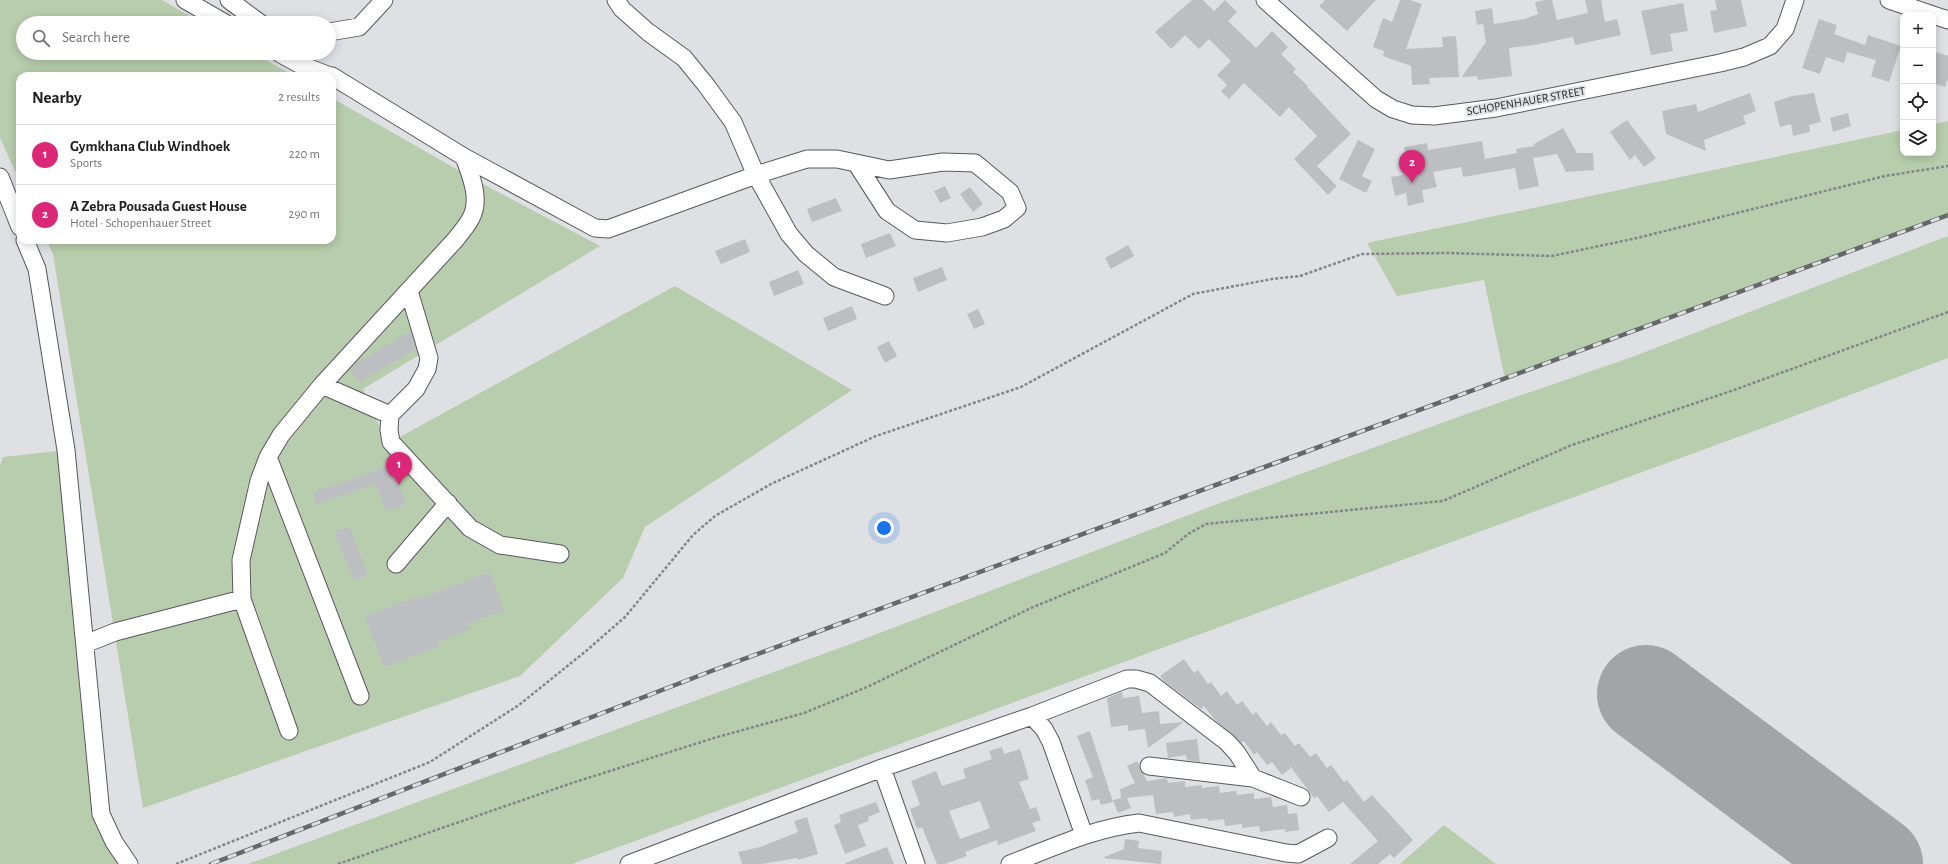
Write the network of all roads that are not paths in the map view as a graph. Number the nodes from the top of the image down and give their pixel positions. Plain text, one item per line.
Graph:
1 (185, 0) edge
2 (229, 0) edge
3 (384, 0) edge
4 (616, 0) edge
5 (1265, 0) edge
6 (1795, 0) edge
7 (1889, 0) edge
8 (1924, 12) edge
9 (213, 16) edge
10 (251, 16) edge
11 (1936, 16) edge
12 (1948, 20) edge
13 (336, 31) edge
14 (292, 60) edge
15 (310, 60) edge
16 (321, 72) edge
17 (327, 72) edge
18 (336, 78) edge
19 (464, 157) junction
20 (856, 163) junction
21 (756, 174) junction
22 (0, 177) edge
23 (16, 217) edge
24 (27, 244) edge
25 (409, 291) junction
26 (884, 296) dead end
27 (322, 385) junction
28 (390, 415) junction
29 (268, 457) junction
30 (448, 503) junction
31 (560, 554) dead end
32 (396, 564) dead end
33 (242, 599) junction
34 (85, 644) junction
35 (360, 696) dead end
36 (1032, 716) junction
37 (289, 731) dead end
38 (1149, 766) dead end
39 (882, 768) junction
40 (1253, 778) junction
41 (1301, 797) dead end
42 (1084, 835) junction
43 (1328, 838) dead end
44 (129, 864) edge
45 (629, 864) edge
46 (916, 864) edge
47 (1010, 864) edge

1 - 9 street
2 - 10 street
3 - 13 street
4 - 21 street
5 - 6 street, SCHOPENHAUER STREET
7 - 8 street
11 - 12 street
14 - 16 street
15 - 17 street
18 - 19 street
19 - 21 street
19 - 25 street
20 - 20 street
20 - 21 street
21 - 26 street
22 - 23 street
24 - 34 street
25 - 27 street
25 - 28 street
27 - 28 street
27 - 29 street
28 - 30 street
29 - 33 street
29 - 35 street
30 - 31 street
30 - 32 street
33 - 34 street
33 - 37 street
34 - 44 street
36 - 39 street
36 - 40 street
36 - 42 street
38 - 40 street
39 - 45 street
39 - 46 street
40 - 41 street
42 - 43 street
42 - 47 street

